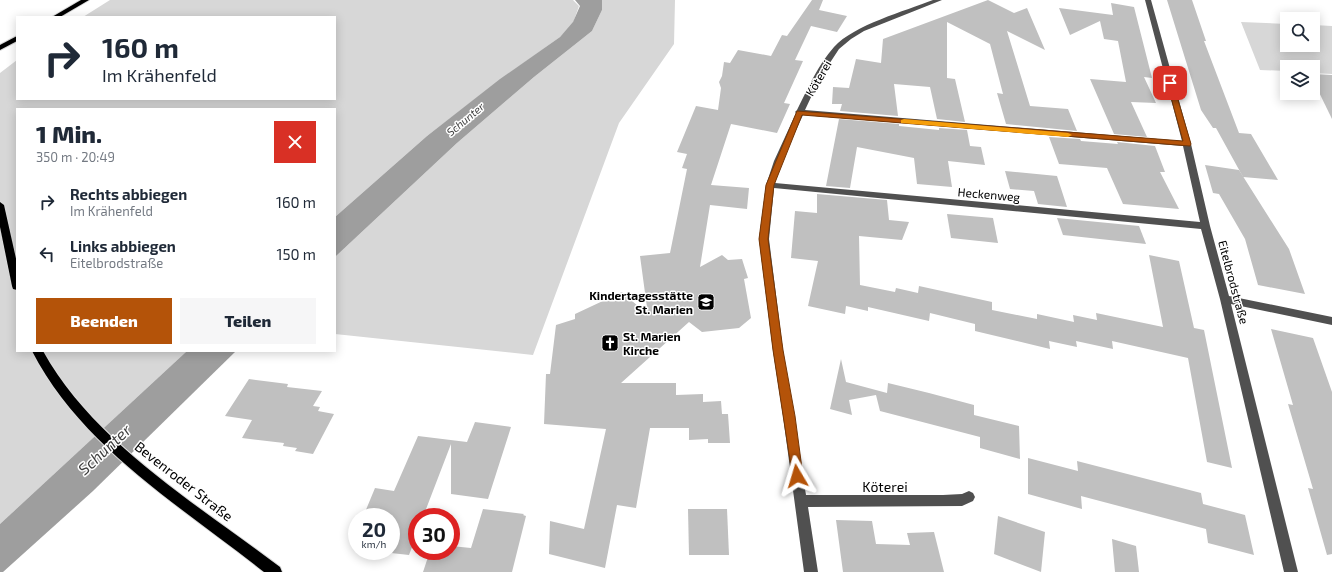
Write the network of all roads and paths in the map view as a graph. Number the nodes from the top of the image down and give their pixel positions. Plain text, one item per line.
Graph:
1 (86, 0) edge
2 (939, 0) edge
3 (1148, 0) edge
4 (57, 16) edge
5 (16, 39) edge
6 (0, 48) edge
7 (800, 112) junction
8 (1187, 144) junction
9 (770, 185) junction
10 (0, 205) edge
11 (1206, 226) junction
12 (16, 280) edge
13 (1225, 298) junction
14 (1332, 321) edge
15 (38, 352) edge
16 (970, 497) dead end
17 (800, 501) junction
18 (276, 572) edge
19 (811, 572) edge
20 (1291, 572) edge

1 - 4 main road
2 - 7 street, Köterei
3 - 8 street, Eitelbrodstraße
5 - 6 main road
7 - 8 street
7 - 9 street, Köterei
8 - 11 street, Eitelbrodstraße
9 - 11 street, Heckenweg
9 - 17 street, Köterei
10 - 12 main road
11 - 13 street, Eitelbrodstraße
13 - 14 street
13 - 20 street, Eitelbrodstraße
15 - 18 main road, Bevenroder Straße
16 - 17 street, Köterei
17 - 19 street, Köterei

